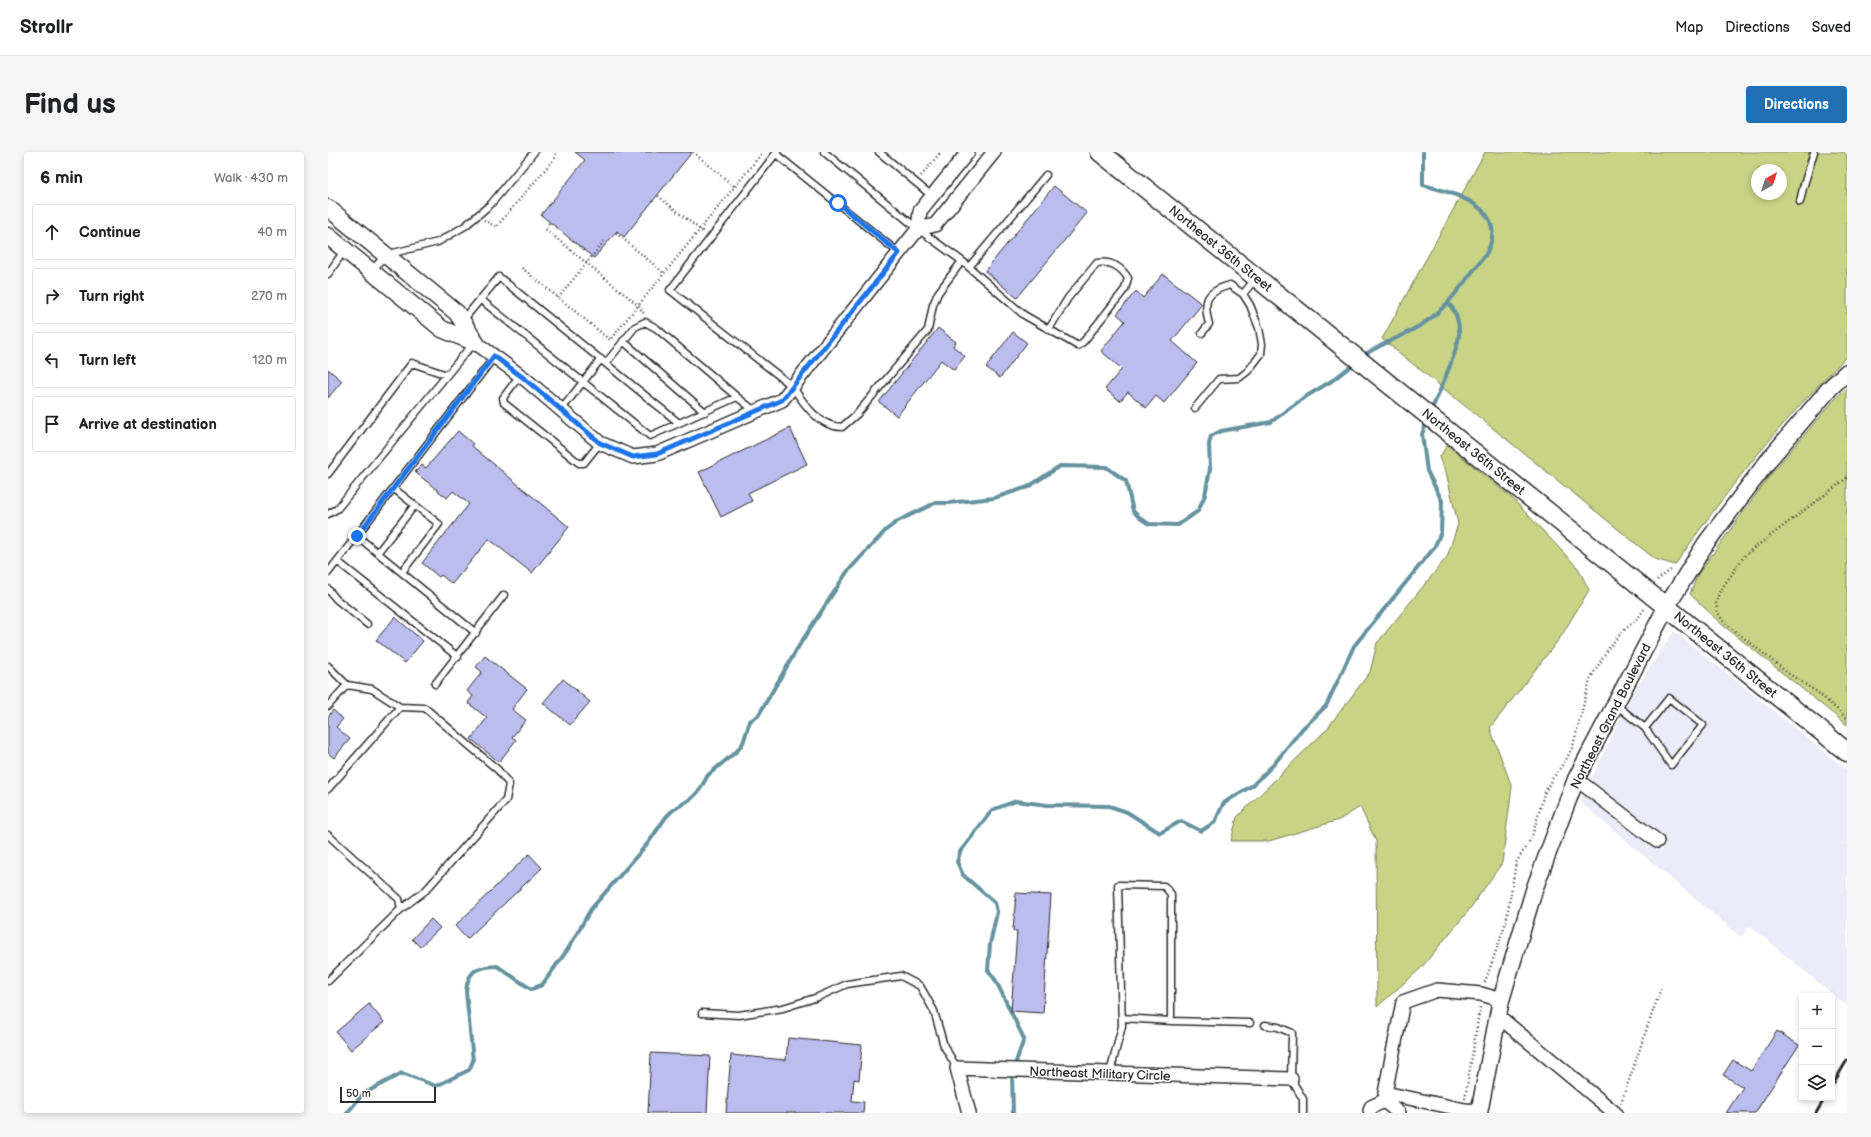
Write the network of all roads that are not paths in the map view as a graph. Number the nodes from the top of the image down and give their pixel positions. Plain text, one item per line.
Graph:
1 (534, 152) edge
2 (824, 152) edge
3 (879, 152) edge
4 (968, 152) edge
5 (994, 152) edge
6 (1100, 152) edge
7 (1814, 152) edge
8 (777, 153) edge
9 (1046, 174) dead end
10 (932, 196) junction
11 (1800, 202) dead end
12 (328, 208) edge
13 (918, 229) junction
14 (328, 236) edge
15 (345, 249) junction
16 (899, 253) junction
17 (386, 255) junction
18 (962, 261) junction
19 (969, 267) junction
20 (372, 271) junction
21 (328, 274) edge
22 (1256, 277) junction
23 (1243, 294) junction
24 (480, 299) junction
25 (462, 321) junction
26 (1049, 329) junction
27 (1202, 333) dead end
28 (623, 341) junction
29 (476, 343) junction
30 (494, 356) junction
31 (603, 361) junction
32 (1847, 372) edge
33 (447, 375) junction
34 (520, 375) junction
35 (584, 382) junction
36 (792, 386) junction
37 (737, 397) junction
38 (1195, 408) dead end
39 (561, 410) junction
40 (755, 411) junction
41 (705, 412) junction
42 (679, 423) junction
43 (600, 443) junction
44 (328, 474) edge
45 (393, 488) junction
46 (415, 505) junction
47 (328, 515) edge
48 (357, 536) junction
49 (378, 552) junction
50 (337, 561) junction
51 (402, 572) junction
52 (328, 573) edge
53 (328, 589) edge
54 (504, 595) dead end
55 (1667, 606) junction
56 (367, 624) dead end
57 (476, 633) junction
58 (458, 657) junction
59 (328, 666) edge
60 (435, 684) dead end
61 (347, 685) junction
62 (1614, 704) junction
63 (328, 706) edge
64 (400, 707) junction
65 (1644, 728) junction
66 (1847, 752) edge
67 (1576, 779) junction
68 (328, 789) edge
69 (328, 835) edge
70 (1657, 841) dead end
71 (401, 909) junction
72 (328, 981) edge
73 (1501, 1000) junction
74 (702, 1013) dead end
75 (1498, 1016) junction
76 (1122, 1018) junction
77 (1171, 1020) junction
78 (1250, 1023) dead end
79 (1264, 1025) dead end
80 (957, 1068) junction
81 (1110, 1073) junction
82 (1291, 1079) junction
83 (1385, 1097) junction
84 (1618, 1109) edge
85 (1370, 1110) dead end
86 (1479, 1112) edge
87 (969, 1113) edge
88 (1303, 1113) edge
89 (1400, 1113) edge

1 - 17 lane
2 - 13 lane
3 - 10 lane
4 - 10 street
5 - 13 street
6 - 22 main road, Northeast 36th Street
7 - 11 lane
8 - 16 lane
8 - 36 lane
9 - 19 lane
10 - 13 street
12 - 17 street
13 - 16 street
13 - 18 lane
14 - 15 street
15 - 20 street
15 - 21 lane
16 - 36 street
17 - 20 lane
17 - 25 street
18 - 19 lane
18 - 36 lane
19 - 26 lane
20 - 29 street
22 - 23 lane
22 - 55 main road, Northeast 36th Street
23 - 27 lane
23 - 38 lane
24 - 25 lane
24 - 31 lane
24 - 35 lane
25 - 29 street
26 - 26 lane
28 - 31 lane
28 - 37 lane
28 - 41 lane
29 - 30 street
29 - 33 lane
30 - 34 street
30 - 45 lane
31 - 35 lane
31 - 42 lane
32 - 55 street, Northeast Grand Boulevard
33 - 44 lane
33 - 47 lane
34 - 39 street
34 - 43 lane
35 - 39 lane
35 - 42 lane
36 - 40 street
37 - 40 lane
37 - 41 lane
39 - 43 street
40 - 43 street
41 - 42 lane
45 - 46 lane
45 - 48 lane
46 - 49 lane
46 - 51 lane
48 - 49 lane
48 - 50 lane
49 - 51 lane
50 - 52 lane
50 - 58 lane
51 - 57 lane
53 - 56 lane
54 - 57 lane
55 - 62 street, Northeast Grand Boulevard
55 - 66 main road, Northeast 36th Street
57 - 58 lane
58 - 60 lane
59 - 61 lane
61 - 63 lane
61 - 64 lane
62 - 65 lane
62 - 67 street, Northeast Grand Boulevard
64 - 68 lane
64 - 71 lane
65 - 65 lane
67 - 70 street
67 - 73 street, Northeast Grand Boulevard
69 - 71 lane
71 - 72 lane
73 - 75 street, Northeast Grand Boulevard
73 - 83 street
74 - 80 lane
75 - 84 street
75 - 86 street, Northeast Grand Boulevard
76 - 77 lane
76 - 77 lane
76 - 81 lane
77 - 78 lane
79 - 82 lane
80 - 81 street, Northeast Military Circle
80 - 87 street
81 - 82 street, Northeast Military Circle
82 - 88 lane
83 - 85 street
83 - 86 street
83 - 89 street

